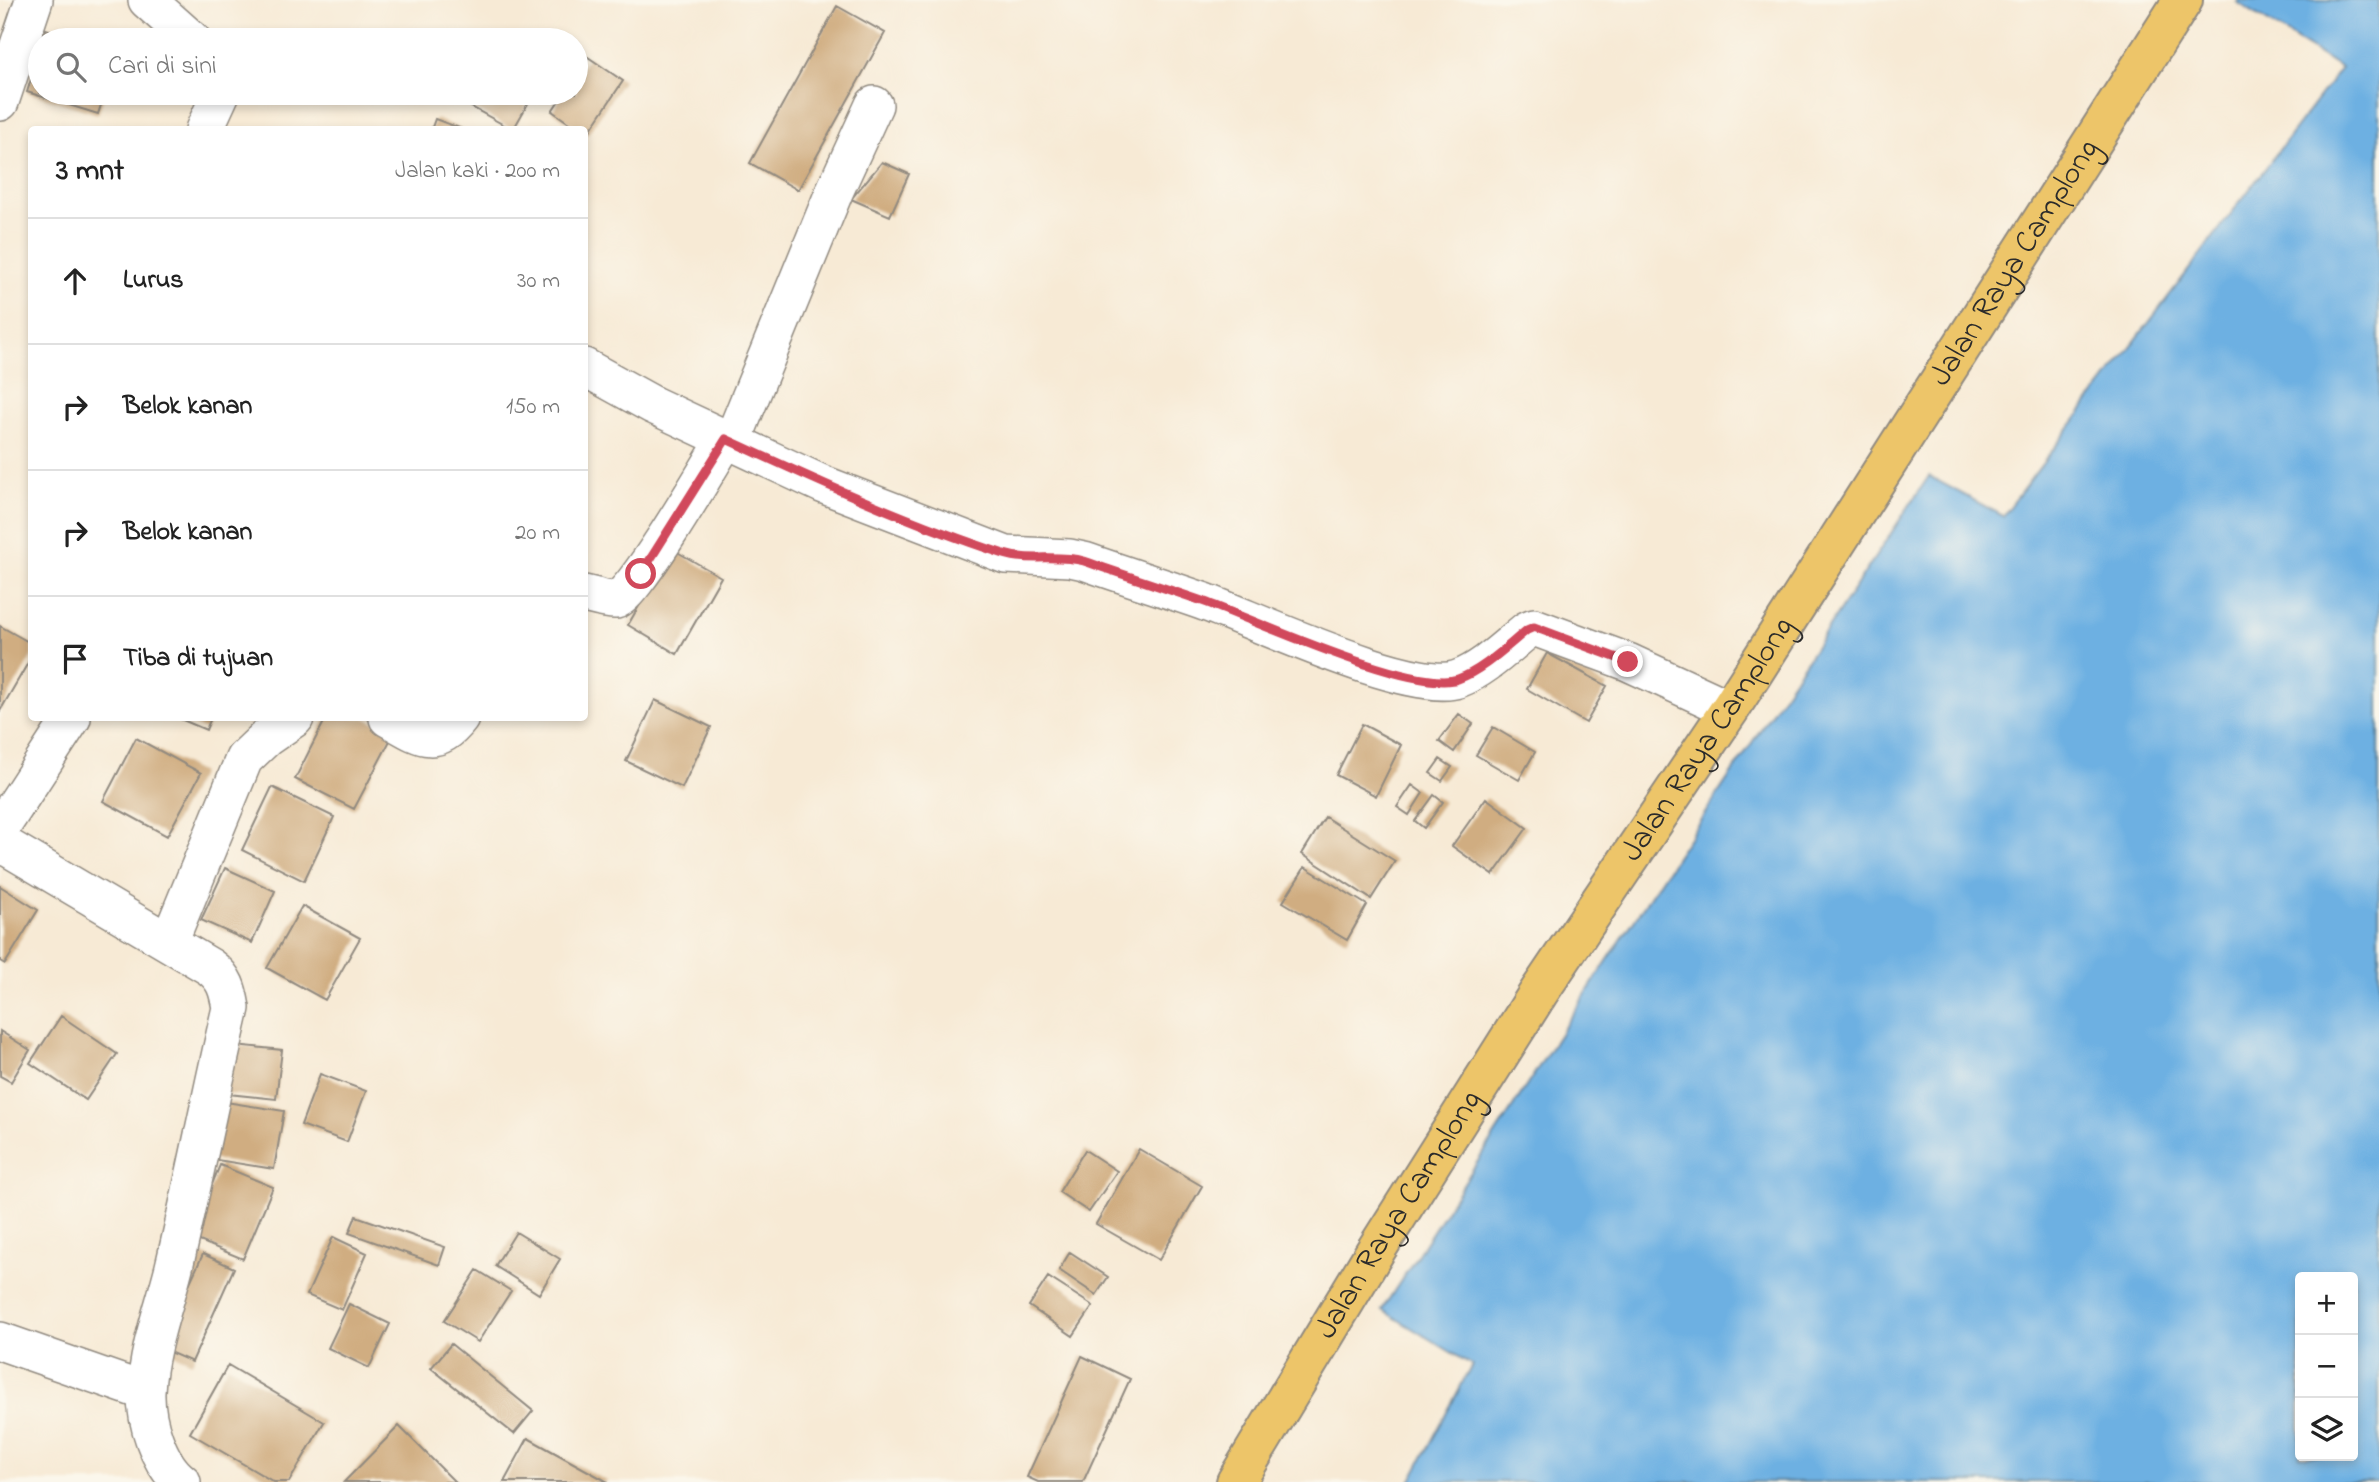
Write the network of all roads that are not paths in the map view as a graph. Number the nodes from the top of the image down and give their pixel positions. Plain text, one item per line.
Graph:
1 (34, 0) edge
2 (147, 0) edge
3 (2183, 0) edge
4 (178, 28) edge
5 (0, 102) edge
6 (215, 105) edge
7 (874, 105) dead end
8 (206, 126) edge
9 (588, 369) edge
10 (729, 441) junction
11 (588, 595) edge
12 (1730, 709) junction
13 (70, 721) edge
14 (291, 721) edge
15 (394, 721) edge
16 (458, 721) edge
17 (0, 828) edge
18 (0, 846) edge
19 (169, 942) junction
20 (0, 1341) edge
21 (146, 1392) junction
22 (182, 1482) edge
23 (1236, 1482) edge

1 - 5 street
2 - 4 street
3 - 12 highway, Jalan Raya Camplong
6 - 8 street
7 - 10 street
9 - 10 street
10 - 11 street
10 - 12 street
12 - 23 highway, Jalan Raya Camplong
13 - 17 street
14 - 19 street
15 - 16 street
18 - 19 street
19 - 21 street
20 - 21 street
21 - 22 street

